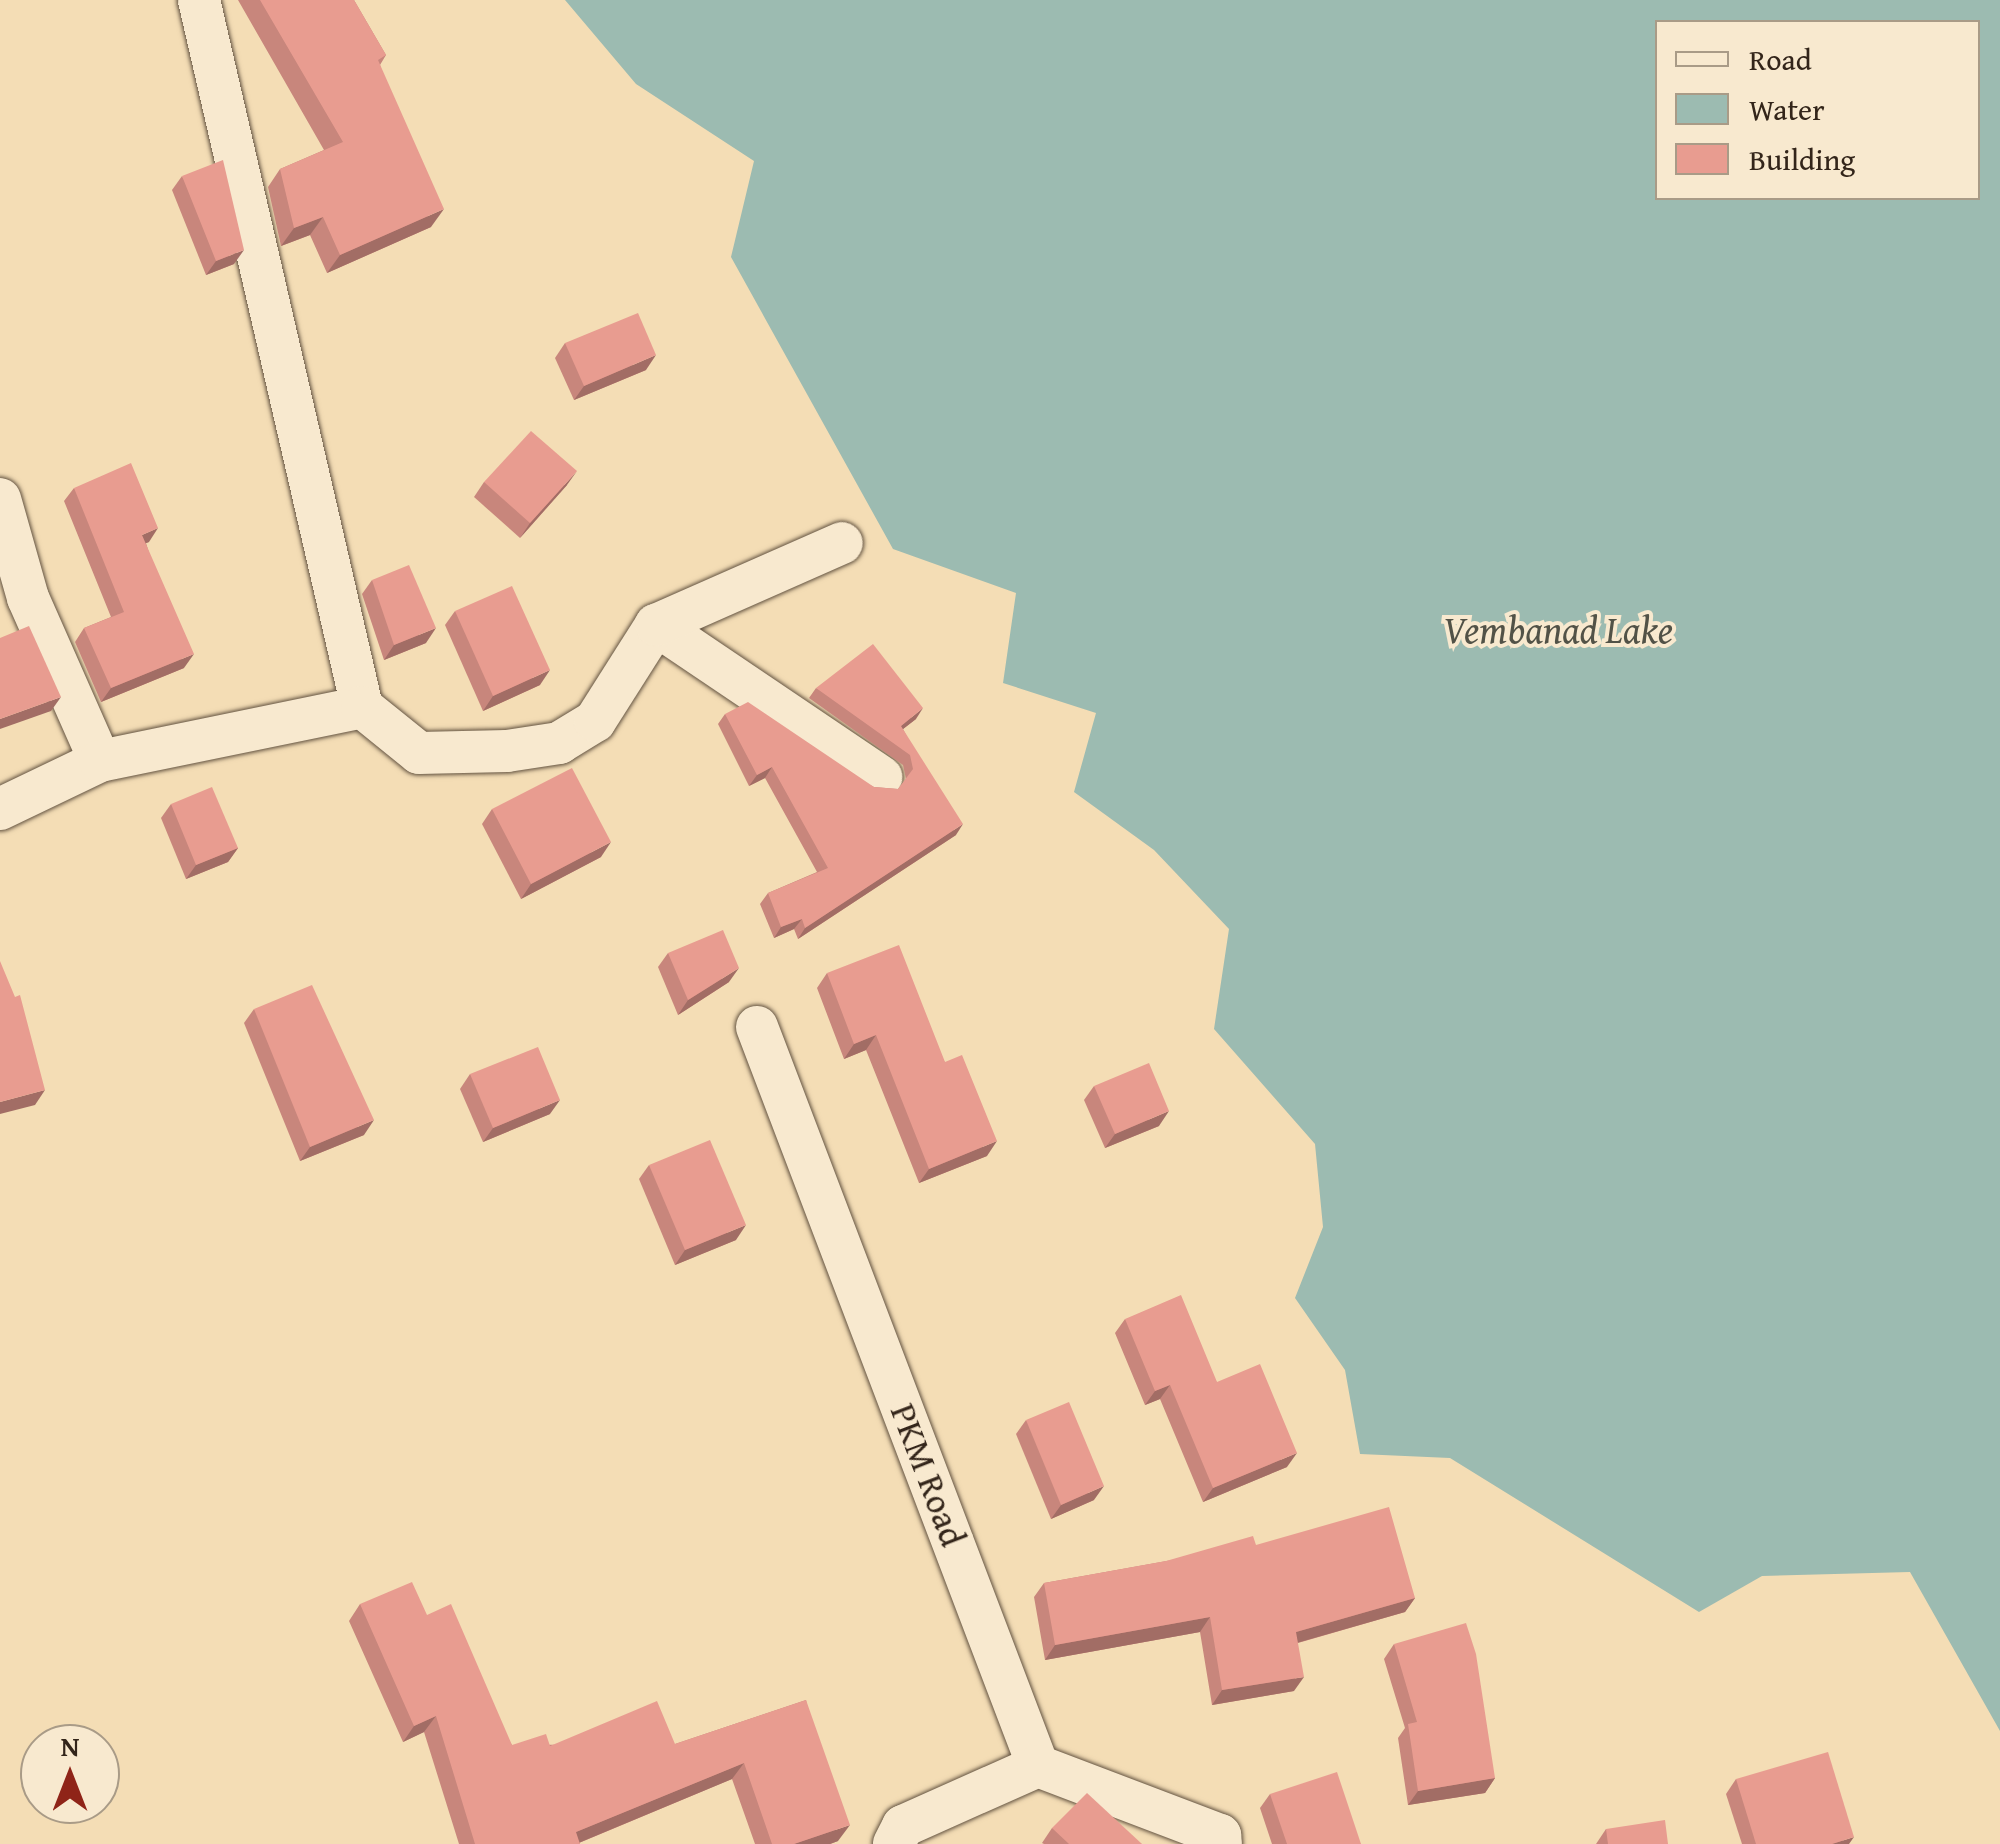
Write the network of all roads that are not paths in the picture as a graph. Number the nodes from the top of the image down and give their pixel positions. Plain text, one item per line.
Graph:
1 (199, 0) edge
2 (0, 499) edge
3 (842, 542) dead end
4 (656, 625) junction
5 (362, 706) junction
6 (100, 762) junction
7 (881, 777) dead end
8 (0, 809) edge
9 (757, 1027) dead end
10 (1038, 1766) junction
11 (894, 1844) edge
12 (1221, 1844) edge

1 - 5 street
2 - 6 street
3 - 4 street
4 - 5 street
4 - 7 street
5 - 6 street
6 - 8 street
9 - 10 street, PKM Road
10 - 11 street
10 - 12 street

